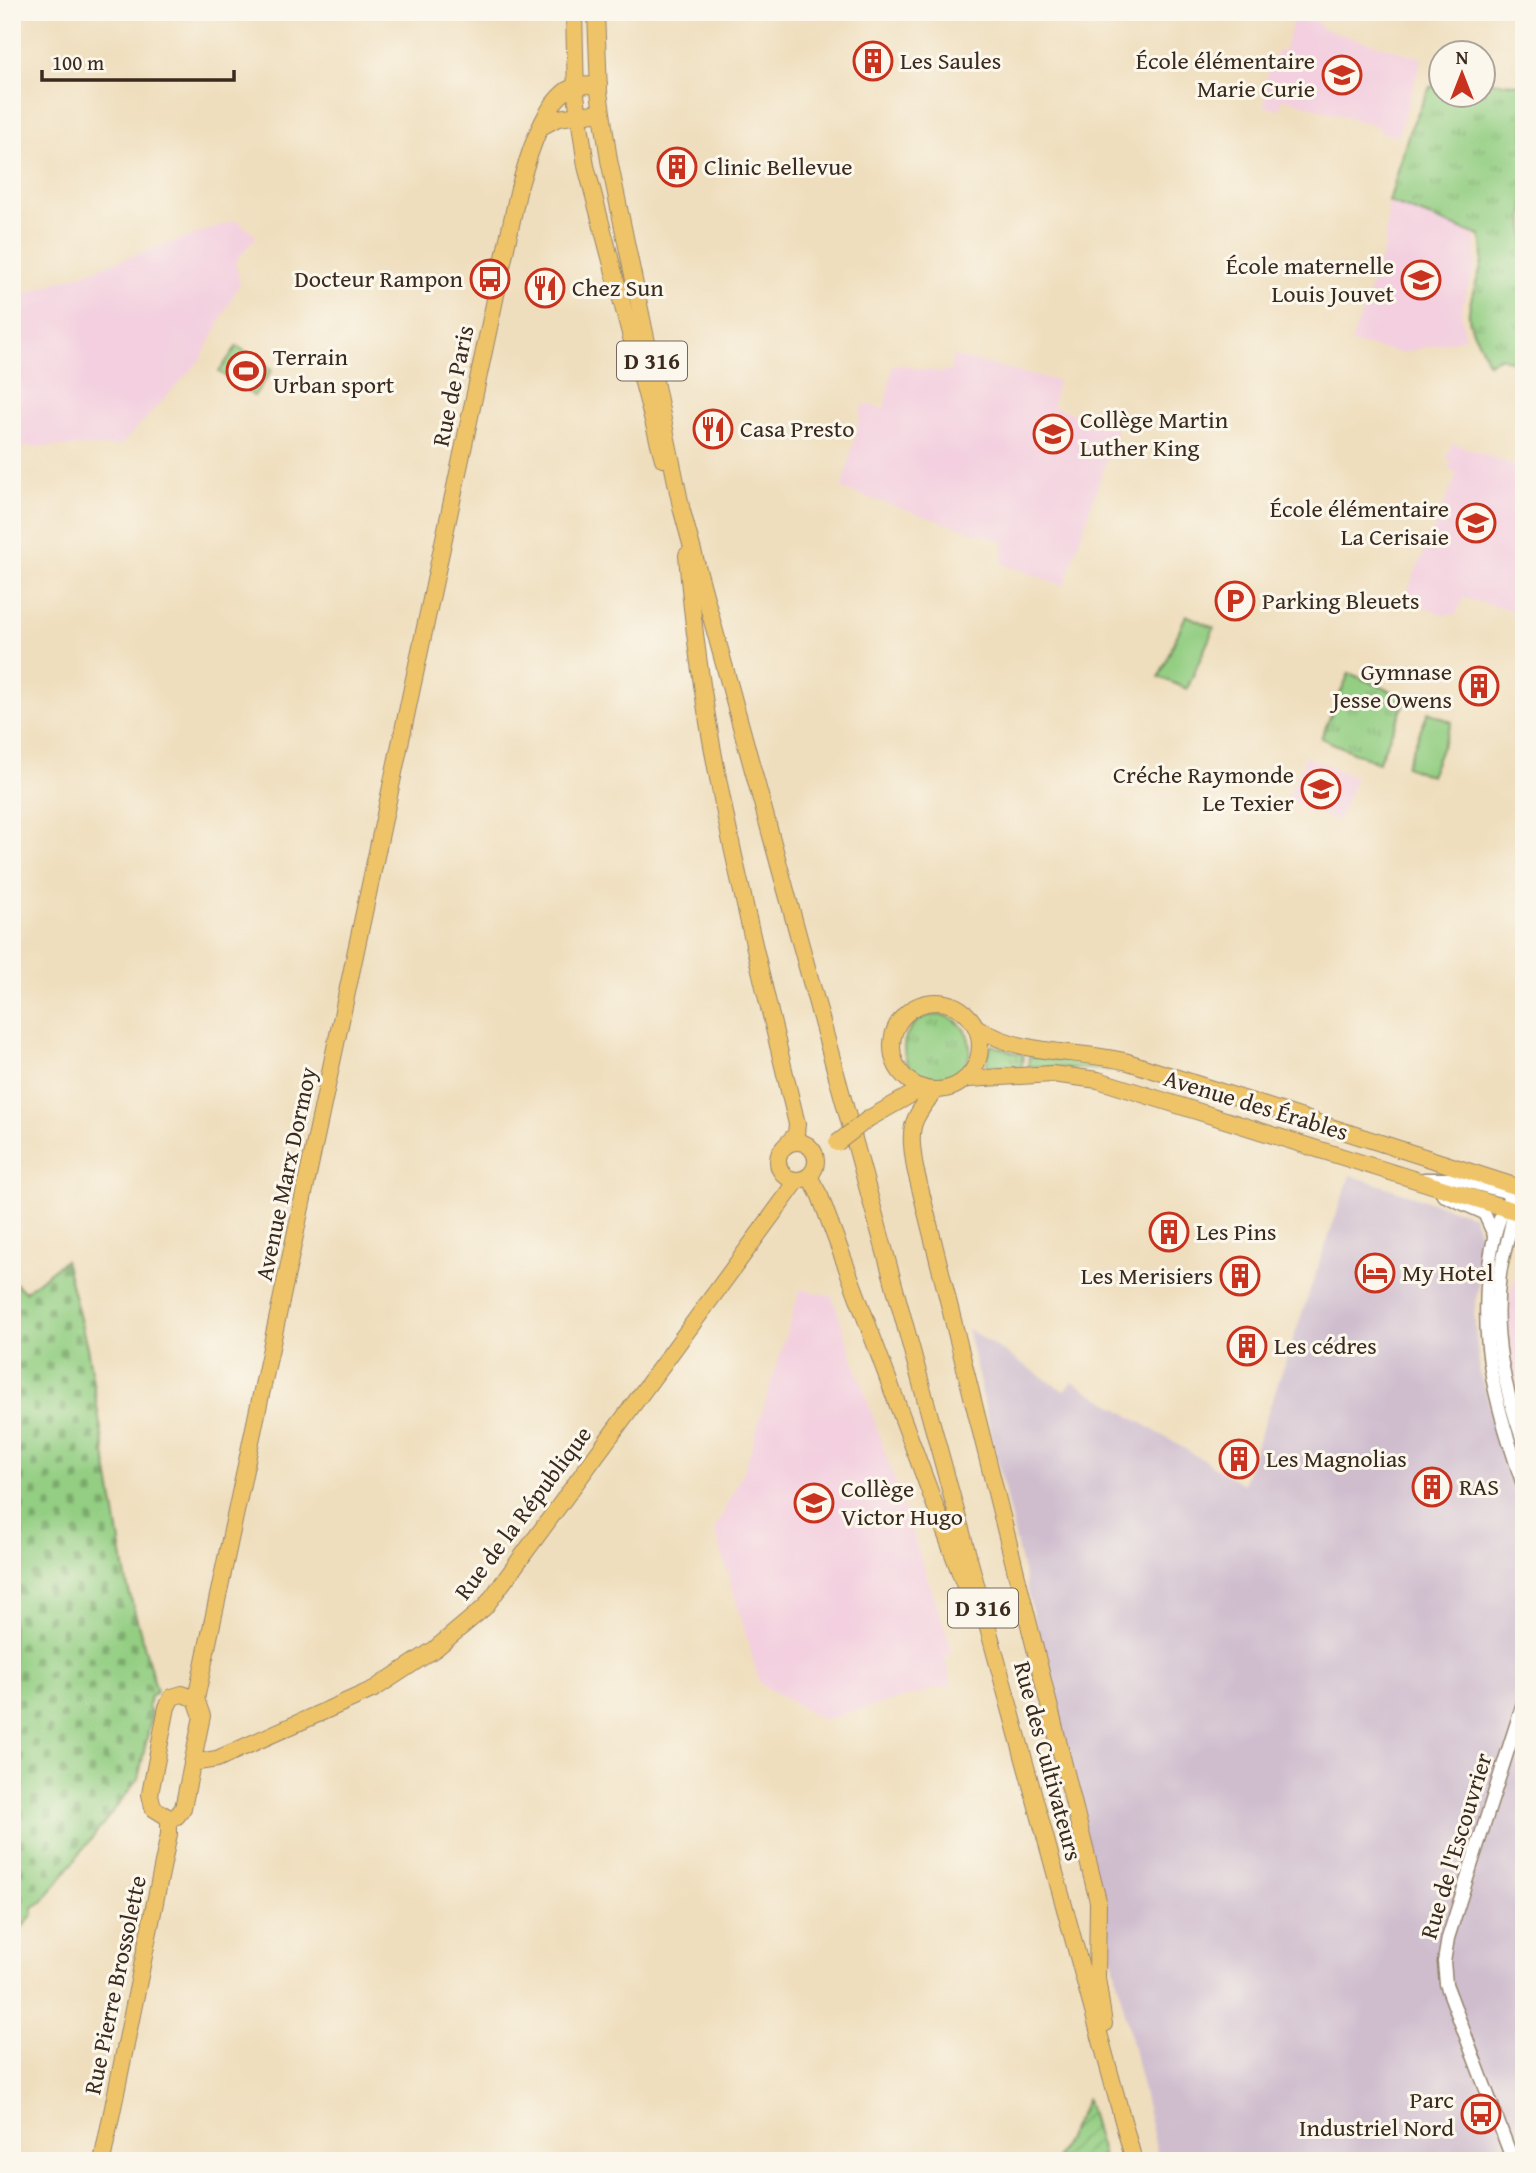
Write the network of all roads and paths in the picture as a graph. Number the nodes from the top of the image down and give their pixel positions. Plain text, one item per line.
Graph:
1 (574, 12) edge
2 (596, 12) edge
3 (599, 85) junction
4 (575, 87) junction
5 (601, 112) junction
6 (578, 115) junction
7 (543, 126) junction
8 (683, 514) junction
9 (419, 658) joint
10 (978, 1028) junction
11 (896, 1067) junction
12 (969, 1079) junction
13 (929, 1089) junction
14 (886, 1108) junction
15 (837, 1143) junction
16 (785, 1146) junction
17 (808, 1146) junction
18 (802, 1175) junction
19 (1415, 1180) junction
20 (1517, 1202) edge
21 (1494, 1237) junction
22 (1524, 1444) edge
23 (1524, 1488) edge
24 (197, 1699) junction
25 (1524, 1701) edge
26 (192, 1763) junction
27 (169, 1818) junction
28 (1068, 1924) junction
29 (1114, 2095) junction
30 (1121, 2120) junction
31 (102, 2161) edge
32 (1126, 2161) edge
33 (1134, 2161) edge
34 (1513, 2161) edge

1 - 4 main road, D 316
2 - 3 main road, D 316
3 - 4 main road
3 - 5 main road, D 316
4 - 6 main road, D 316
4 - 7 main road, Rue de Paris
5 - 6 main road
5 - 8 main road, D 316
6 - 7 main road
6 - 8 main road, D 316
7 - 9 main road, Rue de Paris
8 - 16 main road
8 - 28 main road, Rue des Cultivateurs / D 316
9 - 24 main road, Avenue Marx Dormoy
10 - 11 main road
10 - 12 main road
10 - 20 main road, Avenue des Érables
11 - 13 main road
11 - 14 main road
12 - 13 main road
12 - 19 main road, Avenue des Érables
13 - 14 main road
13 - 29 main road
14 - 15 main road, bridge
15 - 17 main road
15 - 18 main road
16 - 17 main road
16 - 18 main road
17 - 18 main road
18 - 26 main road, Rue de la République
18 - 28 main road
19 - 20 main road, Avenue des Érables
19 - 20 street
19 - 21 street
20 - 21 street
20 - 22 street
21 - 23 street
24 - 26 main road, Avenue Marx Dormoy
24 - 27 main road
25 - 34 street, Rue de l'Escouvrier
26 - 27 main road, Avenue Marx Dormoy
27 - 31 main road, Rue Pierre Brossolette
28 - 29 main road, Rue des Cultivateurs / D 316
29 - 30 main road, Rue des Cultivateurs / D 316
30 - 32 main road, Rue des Cultivateurs / D 316
30 - 33 main road, Rue des Cultivateurs / D 316

